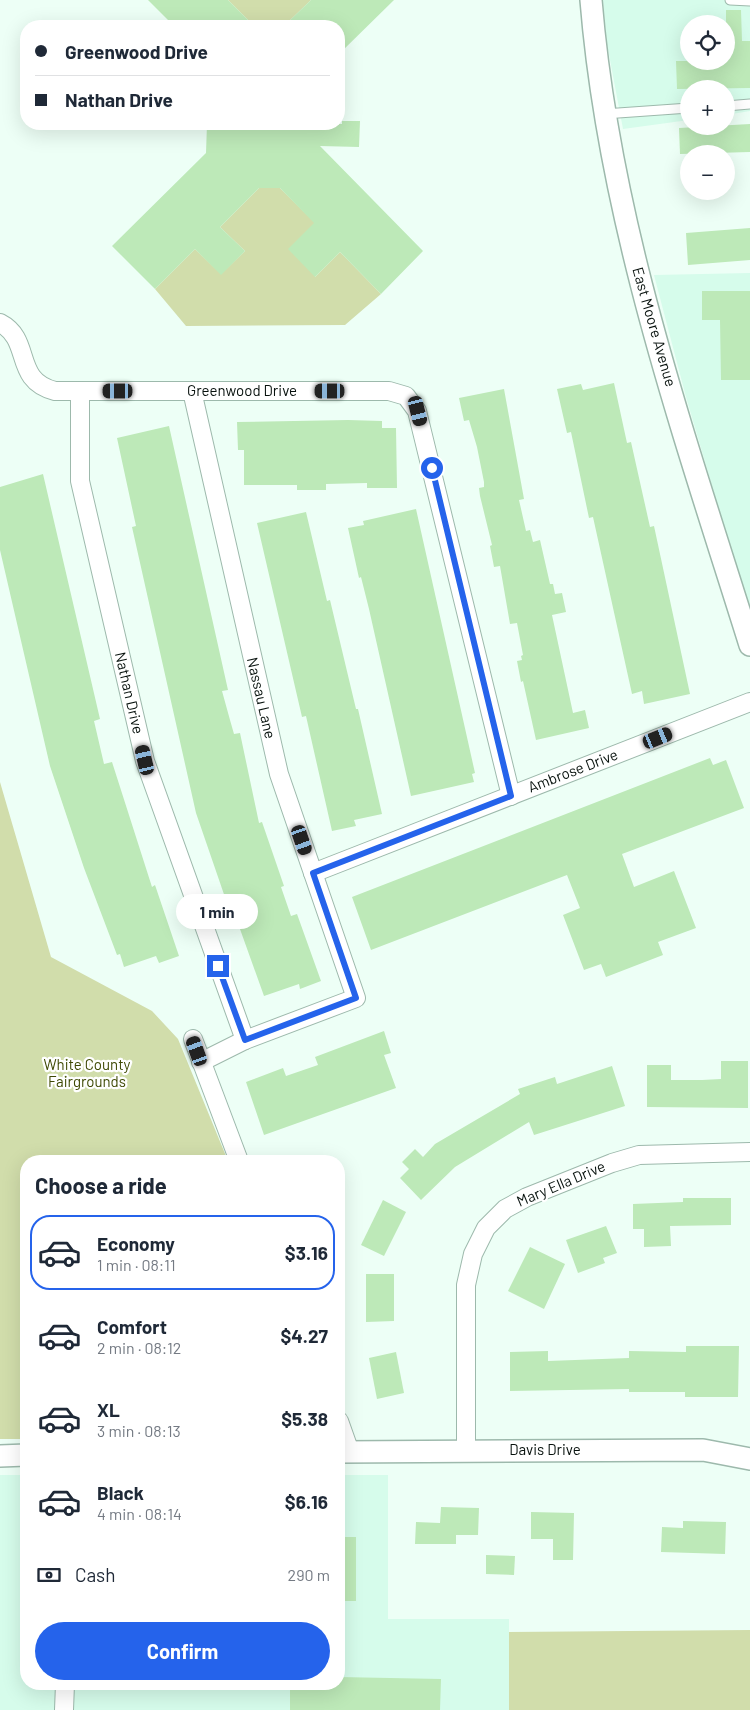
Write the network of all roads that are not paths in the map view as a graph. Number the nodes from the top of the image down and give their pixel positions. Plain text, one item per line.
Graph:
1 (591, 0) edge
2 (730, 0) edge
3 (750, 1) edge
4 (750, 104) edge
5 (735, 105) edge
6 (680, 109) edge
7 (604, 114) junction
8 (0, 323) edge
9 (192, 391) junction
10 (80, 392) junction
11 (750, 645) edge
12 (750, 702) edge
13 (511, 796) junction
14 (313, 873) junction
15 (193, 1039) dead end
16 (245, 1040) junction
17 (201, 1062) junction
18 (750, 1152) edge
19 (237, 1155) edge
20 (466, 1451) junction
21 (345, 1452) edge
22 (20, 1455) edge
23 (0, 1456) edge
24 (750, 1459) edge
25 (65, 1690) edge
26 (64, 1710) edge

1 - 7 street, East Moore Avenue
2 - 3 lane
4 - 5 lane
6 - 7 lane
7 - 11 street, East Moore Avenue
8 - 10 street, Greenwood Drive
9 - 10 street, Greenwood Drive
9 - 13 street, Greenwood Drive
9 - 14 street, Nassau Lane
10 - 16 street, Nathan Drive
12 - 13 street, Ambrose Drive
13 - 14 street, Ambrose Drive
14 - 16 street, Nassau Lane
15 - 17 street
16 - 17 street
17 - 19 street
18 - 20 street, Mary Ella Drive
20 - 21 street, Davis Drive
20 - 24 street, Davis Drive
22 - 23 street
25 - 26 street

